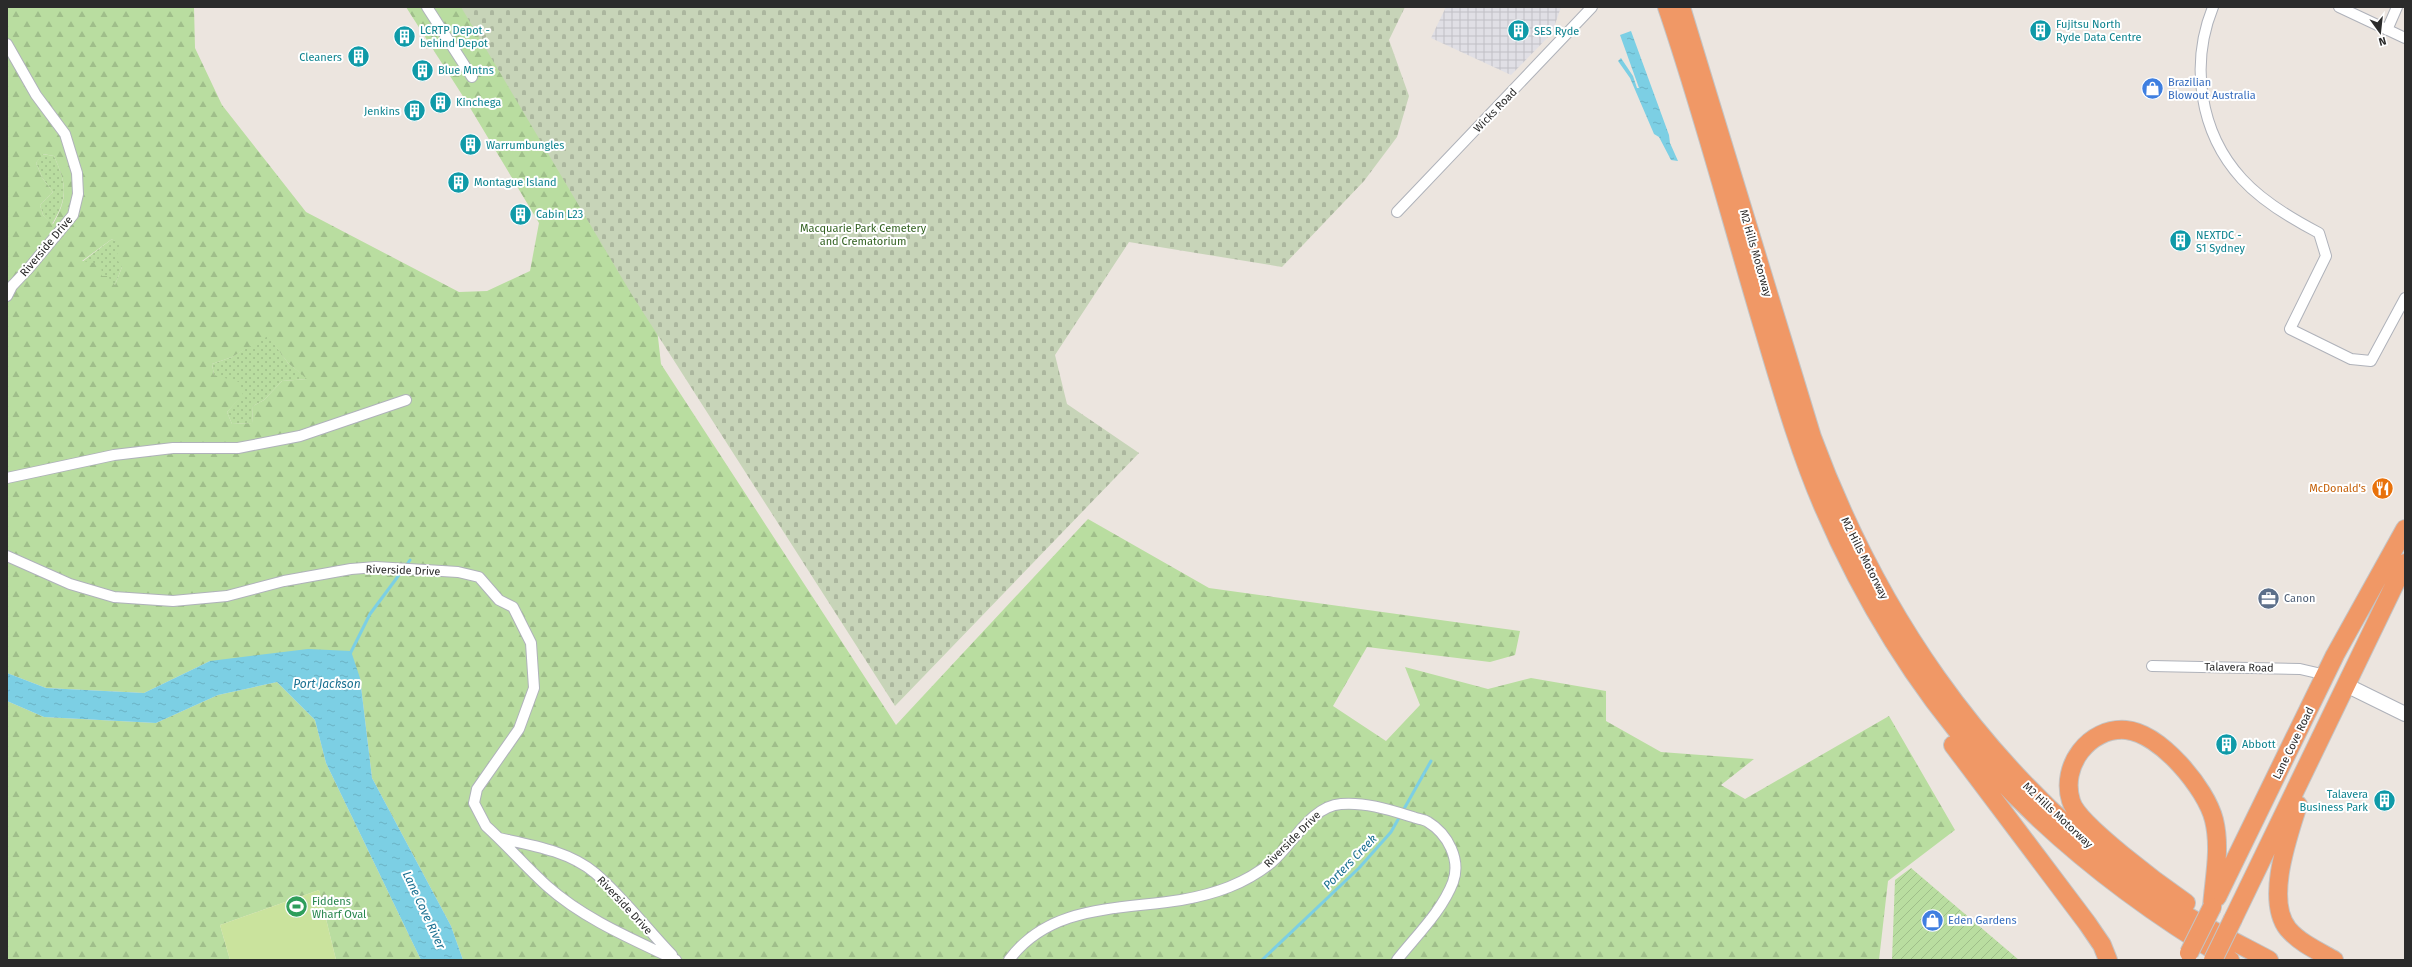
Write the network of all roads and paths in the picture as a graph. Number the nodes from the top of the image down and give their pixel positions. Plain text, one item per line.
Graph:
1 (427, 7) edge
2 (1592, 7) edge
3 (1667, 7) edge
4 (1681, 7) edge
5 (2213, 7) edge
6 (2339, 7) edge
7 (2397, 7) edge
8 (2387, 30) junction
9 (2405, 38) edge
10 (7, 44) edge
11 (472, 77) dead end
12 (1397, 212) dead end
13 (7, 296) edge
14 (2405, 298) edge
15 (406, 400) dead end
16 (7, 478) edge
17 (2405, 529) edge
18 (7, 556) edge
19 (2405, 563) edge
20 (1900, 654) junction
21 (2152, 666) dead end
22 (2326, 675) junction
23 (2346, 685) junction
24 (2405, 714) edge
25 (2312, 758) junction
26 (499, 838) junction
27 (2212, 907) junction
28 (2226, 937) junction
29 (2187, 956) edge
30 (676, 960) edge
31 (1009, 960) edge
32 (1397, 960) edge
33 (2108, 960) edge
34 (2213, 960) edge
35 (2230, 960) edge
36 (2269, 960) edge
37 (2334, 960) edge

1 - 11 street
2 - 12 street, Wicks Road
3 - 20 highway, M2 Hills Motorway
4 - 28 highway, M2 Hills Motorway
5 - 14 street
6 - 8 street
7 - 8 street
8 - 9 street
10 - 13 street, Riverside Drive
15 - 16 street
17 - 22 highway, Lane Cove Road
18 - 26 street, Riverside Drive
19 - 23 highway, Lane Cove Road
20 - 33 highway
20 - 35 highway, M2 Hills Motorway
21 - 22 street, Talavera Road
22 - 23 highway
22 - 27 highway, Lane Cove Road
23 - 24 main road
23 - 25 highway, Lane Cove Road
25 - 34 highway, Lane Cove Road, bridge
25 - 37 highway
26 - 30 street, Riverside Drive
26 - 30 street, Riverside Drive
27 - 28 highway
27 - 29 highway, Lane Cove Road, bridge
28 - 36 highway, M2 Hills Motorway
31 - 32 street, Riverside Drive

